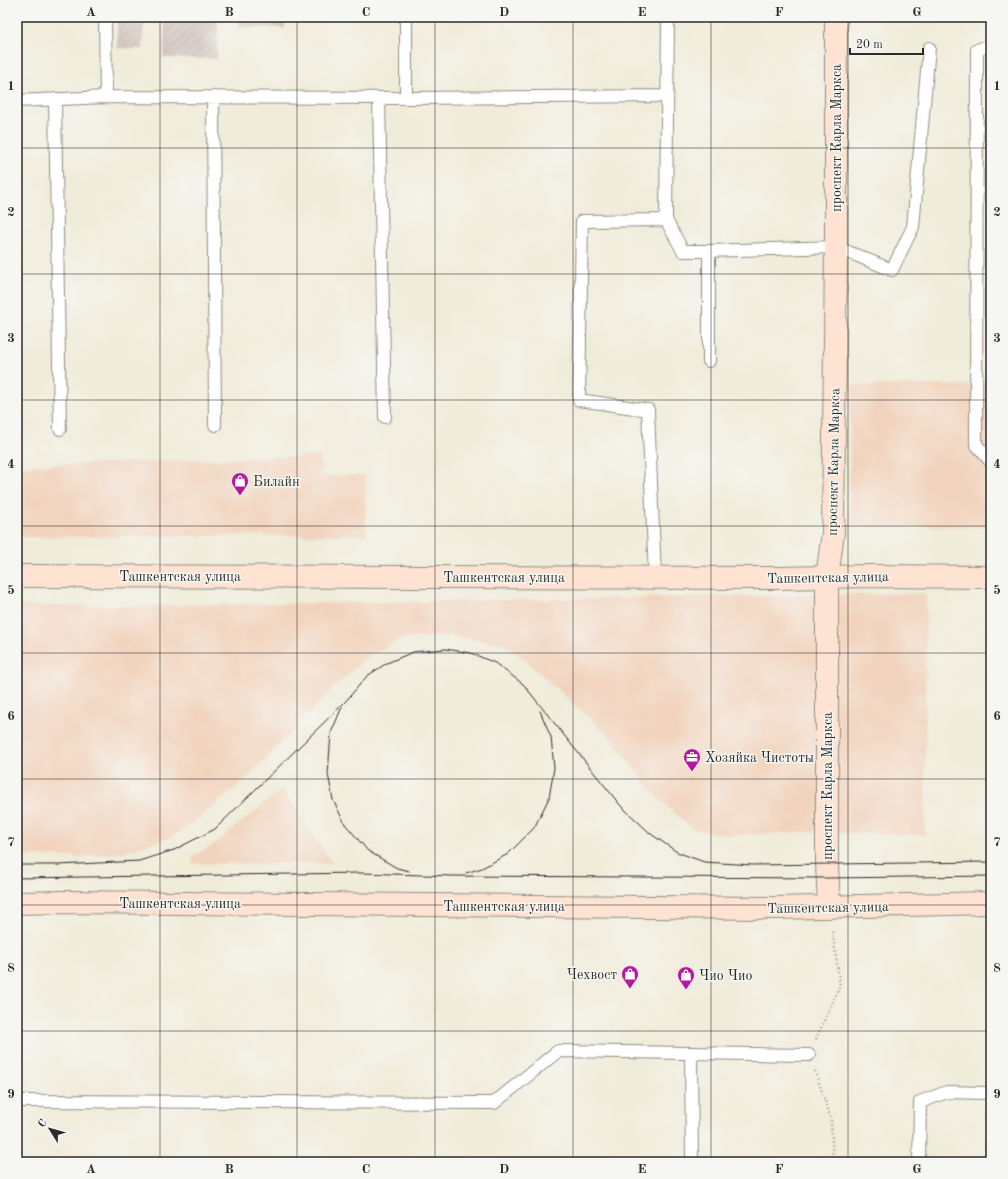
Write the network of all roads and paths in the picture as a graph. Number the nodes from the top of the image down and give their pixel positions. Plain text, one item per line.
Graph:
1 (105, 17) edge
2 (406, 17) edge
3 (668, 17) edge
4 (836, 17) edge
5 (991, 45) edge
6 (929, 48) dead end
7 (667, 96) junction
8 (106, 97) junction
9 (213, 98) junction
10 (379, 98) junction
11 (406, 98) junction
12 (55, 99) junction
13 (17, 101) edge
14 (666, 220) junction
15 (836, 246) junction
16 (709, 251) junction
17 (709, 360) dead end
18 (385, 417) dead end
19 (215, 425) dead end
20 (60, 429) dead end
21 (991, 462) edge
22 (17, 576) edge
23 (827, 577) junction
24 (991, 577) edge
25 (655, 578) junction
26 (17, 904) edge
27 (991, 904) edge
28 (829, 907) junction
29 (691, 1054) junction
30 (809, 1055) junction
31 (986, 1093) joint
32 (17, 1101) edge
33 (692, 1162) edge
34 (833, 1162) edge
35 (919, 1162) edge
36 (986, 1162) edge

1 - 8 lane
2 - 11 lane
3 - 7 lane
4 - 15 main road, проспект Карла Маркса
5 - 21 lane
6 - 15 lane
7 - 11 lane
7 - 14 lane
8 - 9 lane
8 - 12 lane
9 - 10 lane
9 - 19 lane
10 - 11 lane
10 - 18 lane
12 - 13 lane
12 - 20 lane
14 - 16 lane
14 - 25 lane
15 - 16 lane
15 - 23 main road, проспект Карла Маркса
16 - 17 lane
22 - 25 main road, Ташкентская улица
23 - 24 main road, Ташкентская улица
23 - 25 main road, Ташкентская улица
23 - 28 main road, проспект Карла Маркса
26 - 28 main road, Ташкентская улица
27 - 28 main road, Ташкентская улица
28 - 30 path
29 - 30 lane
29 - 32 lane
29 - 33 lane
30 - 34 path
31 - 35 lane
31 - 36 path

